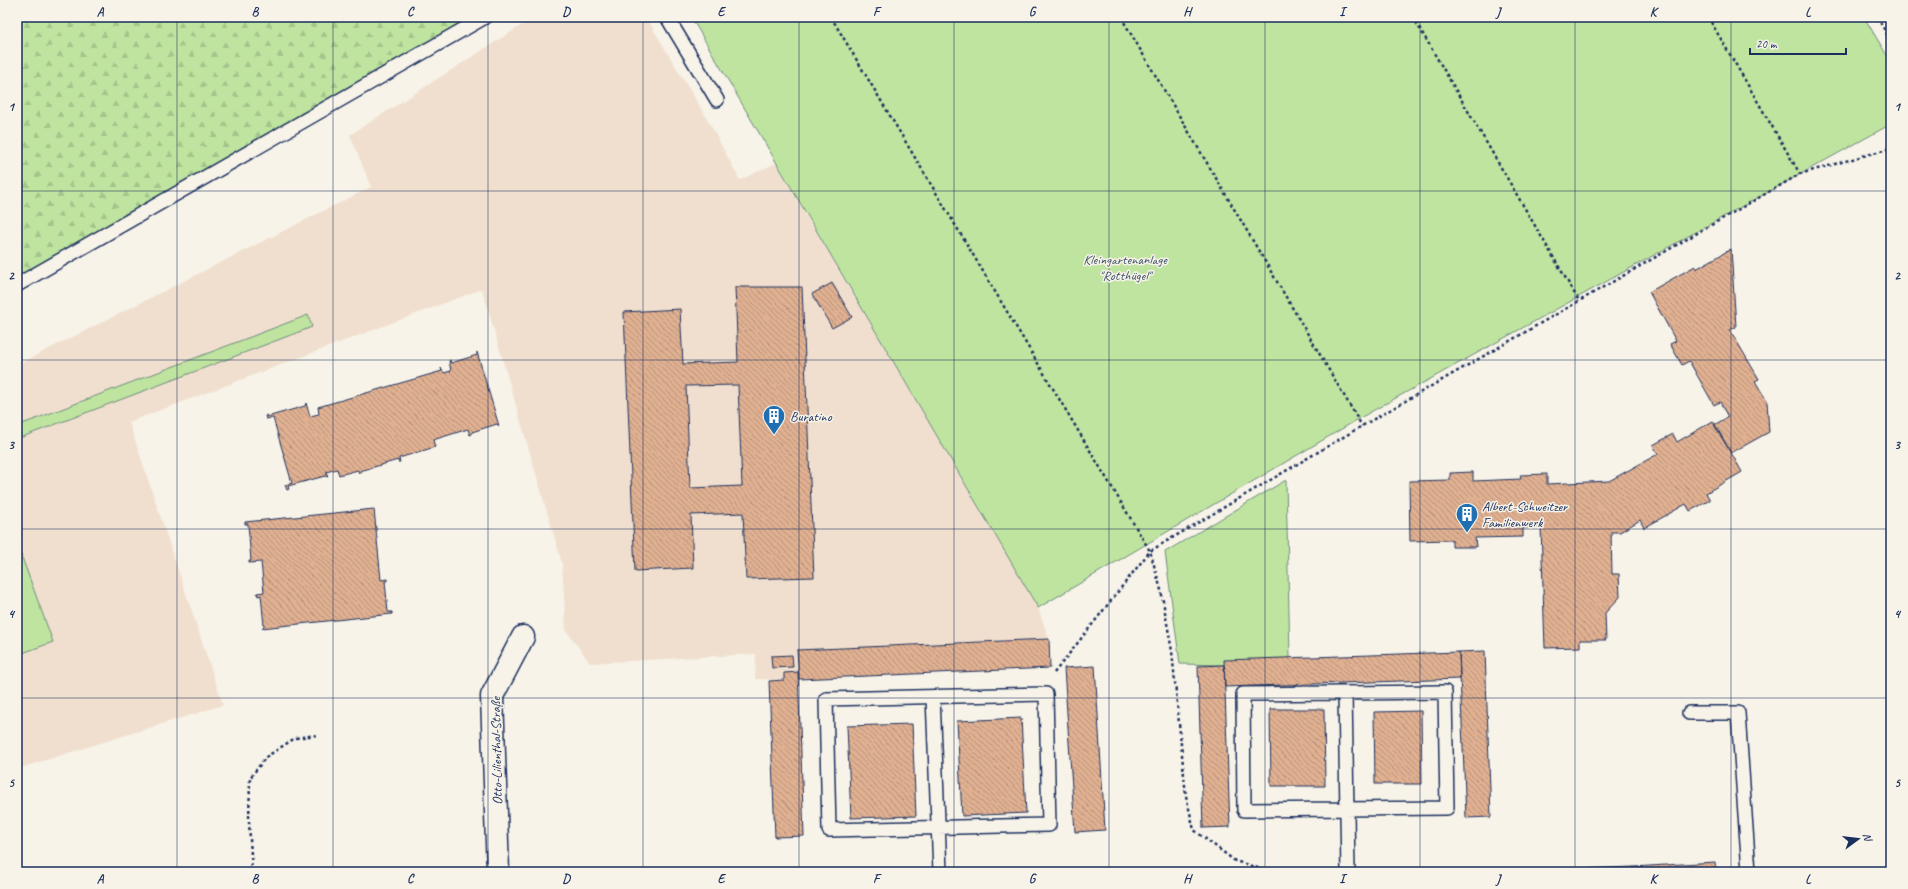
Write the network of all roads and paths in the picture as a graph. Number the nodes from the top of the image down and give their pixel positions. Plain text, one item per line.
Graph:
1 (484, 17) edge
2 (667, 17) edge
3 (831, 17) edge
4 (1121, 17) edge
5 (1413, 17) edge
6 (1708, 17) edge
7 (1877, 17) edge
8 (1891, 41) edge
9 (717, 100) dead end
10 (1891, 148) edge
11 (1800, 174) junction
12 (17, 285) edge
13 (1578, 301) junction
14 (1362, 426) junction
15 (1150, 551) junction
16 (523, 637) dead end
17 (1346, 693) junction
18 (1046, 694) junction
19 (933, 697) junction
20 (1690, 713) dead end
21 (318, 735) dead end
22 (1347, 809) junction
23 (938, 828) junction
24 (252, 872) edge
25 (498, 872) edge
26 (940, 872) edge
27 (1271, 872) edge
28 (1348, 872) edge
29 (1749, 872) edge

1 - 12 lane
2 - 9 lane
3 - 15 path
4 - 14 path
5 - 13 path
6 - 11 path
7 - 8 path
10 - 11 path
11 - 13 path
13 - 14 path
14 - 15 path
15 - 18 path
15 - 27 path
16 - 25 street, Otto-Lilienthal-Straße
17 - 22 lane
17 - 22 lane
17 - 22 lane
18 - 19 lane
18 - 23 lane
19 - 23 lane
19 - 23 lane
20 - 29 lane
21 - 24 path
22 - 28 lane
23 - 26 lane

